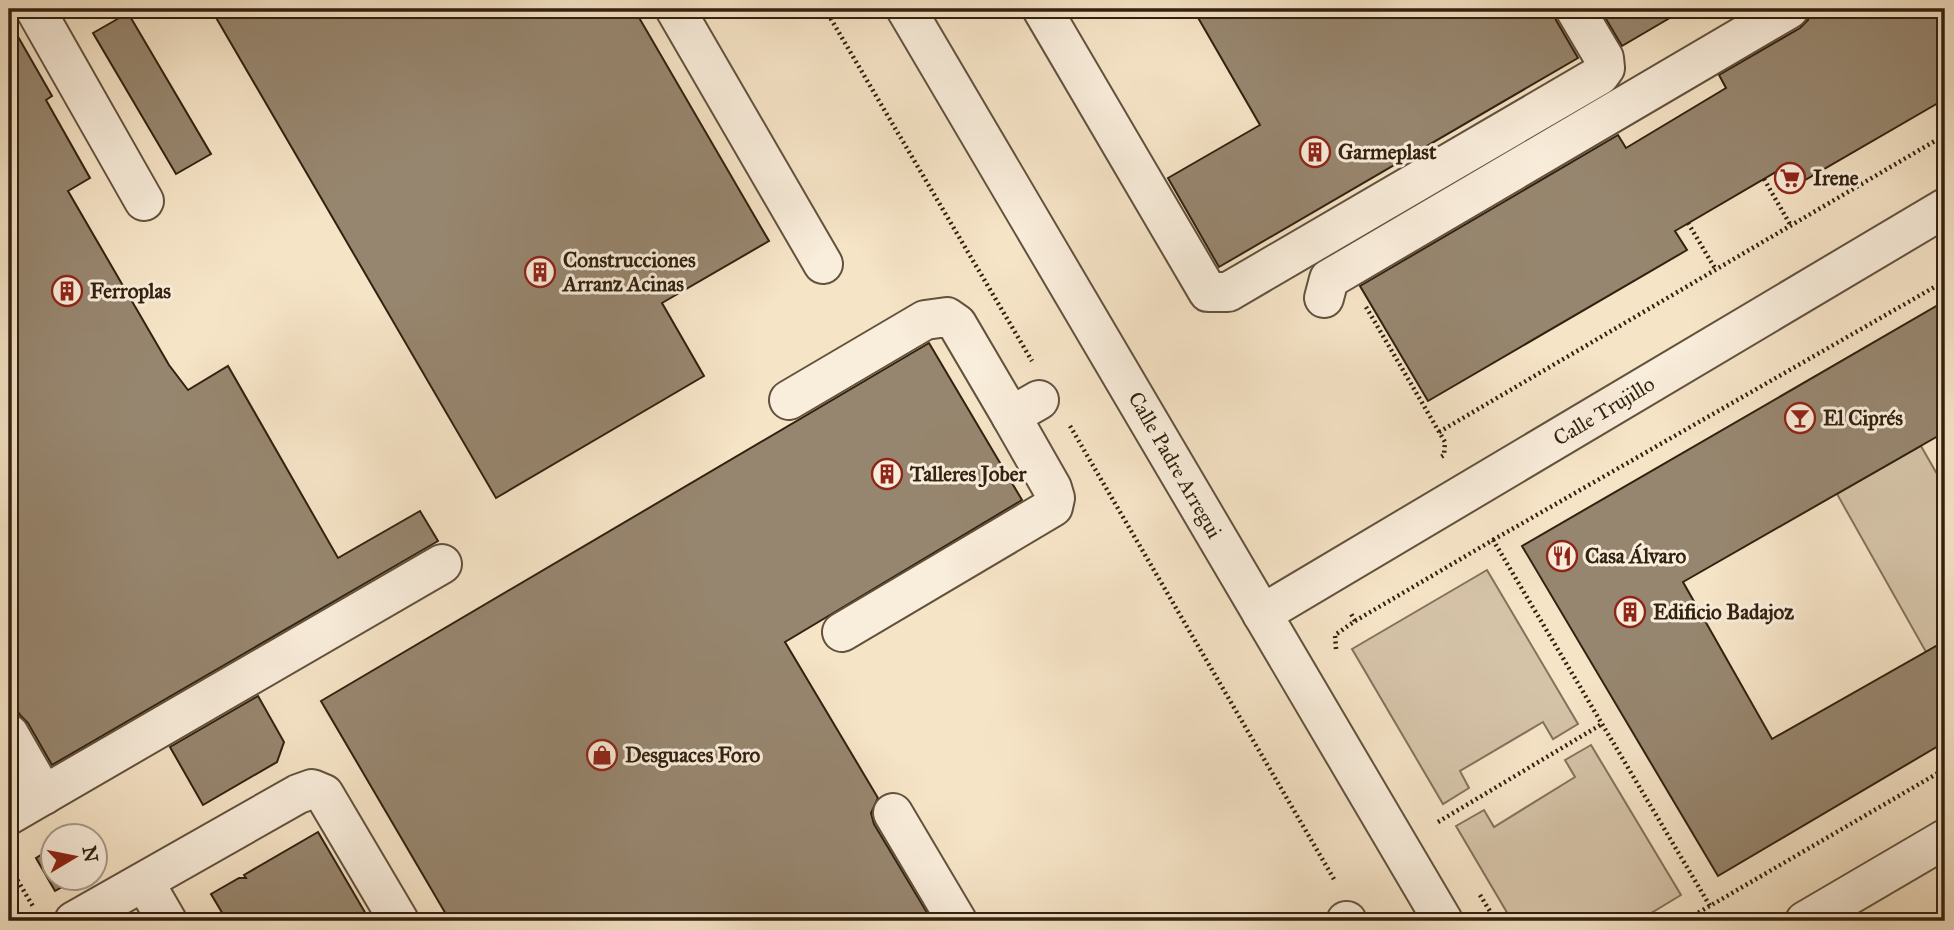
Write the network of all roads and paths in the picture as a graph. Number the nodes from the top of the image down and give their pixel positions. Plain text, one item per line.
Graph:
1 (35, 9) edge
2 (675, 9) edge
3 (825, 9) edge
4 (906, 9) edge
5 (1042, 9) edge
6 (1575, 9) edge
7 (1789, 9) edge
8 (1945, 135) edge
9 (1764, 179) dead end
10 (144, 201) dead end
11 (1945, 208) edge
12 (1688, 223) dead end
13 (1791, 226) junction
14 (823, 264) dead end
15 (1716, 270) junction
16 (1945, 281) edge
17 (1334, 284) joint
18 (789, 400) dead end
19 (1038, 400) junction
20 (1493, 541) junction
21 (442, 564) dead end
22 (1328, 575) junction
23 (1262, 614) junction
24 (1355, 621) junction
25 (842, 632) dead end
26 (1341, 658) dead end
27 (1602, 724) junction
28 (9, 734) edge
29 (1945, 769) edge
30 (44, 795) junction
31 (1431, 811) dead end
32 (893, 813) dead end
33 (9, 815) edge
34 (1438, 822) junction
35 (1444, 833) dead end
36 (1945, 839) edge
37 (9, 866) edge
38 (145, 883) junction
39 (1476, 888) dead end
40 (1710, 906) junction
41 (35, 910) dead end
42 (1345, 911) edge
43 (1945, 916) edge
44 (74, 921) edge
45 (167, 921) edge
46 (399, 921) edge
47 (957, 921) edge
48 (1443, 921) edge
49 (1496, 921) edge
50 (1685, 921) edge
51 (1805, 921) edge
52 (1937, 921) edge

1 - 10 street
2 - 14 street
3 - 19 path
4 - 23 street, Calle Padre Arregui
5 - 6 street
7 - 17 street
8 - 13 path
9 - 13 path
11 - 22 street, Calle Trujillo
12 - 15 path
13 - 15 path
15 - 17 path
16 - 20 path
18 - 19 street
19 - 25 street
19 - 42 path
20 - 24 path
20 - 27 path
21 - 30 street
22 - 23 street, Calle Trujillo
22 - 24 path
23 - 48 street, Calle Padre Arregui
24 - 26 path
27 - 34 path
27 - 40 path
28 - 30 street
29 - 40 path
30 - 33 street
31 - 34 path
32 - 47 street
34 - 35 path
36 - 51 street
37 - 41 path
38 - 44 street
38 - 45 street
38 - 46 street
39 - 49 path
40 - 50 path
43 - 52 path

